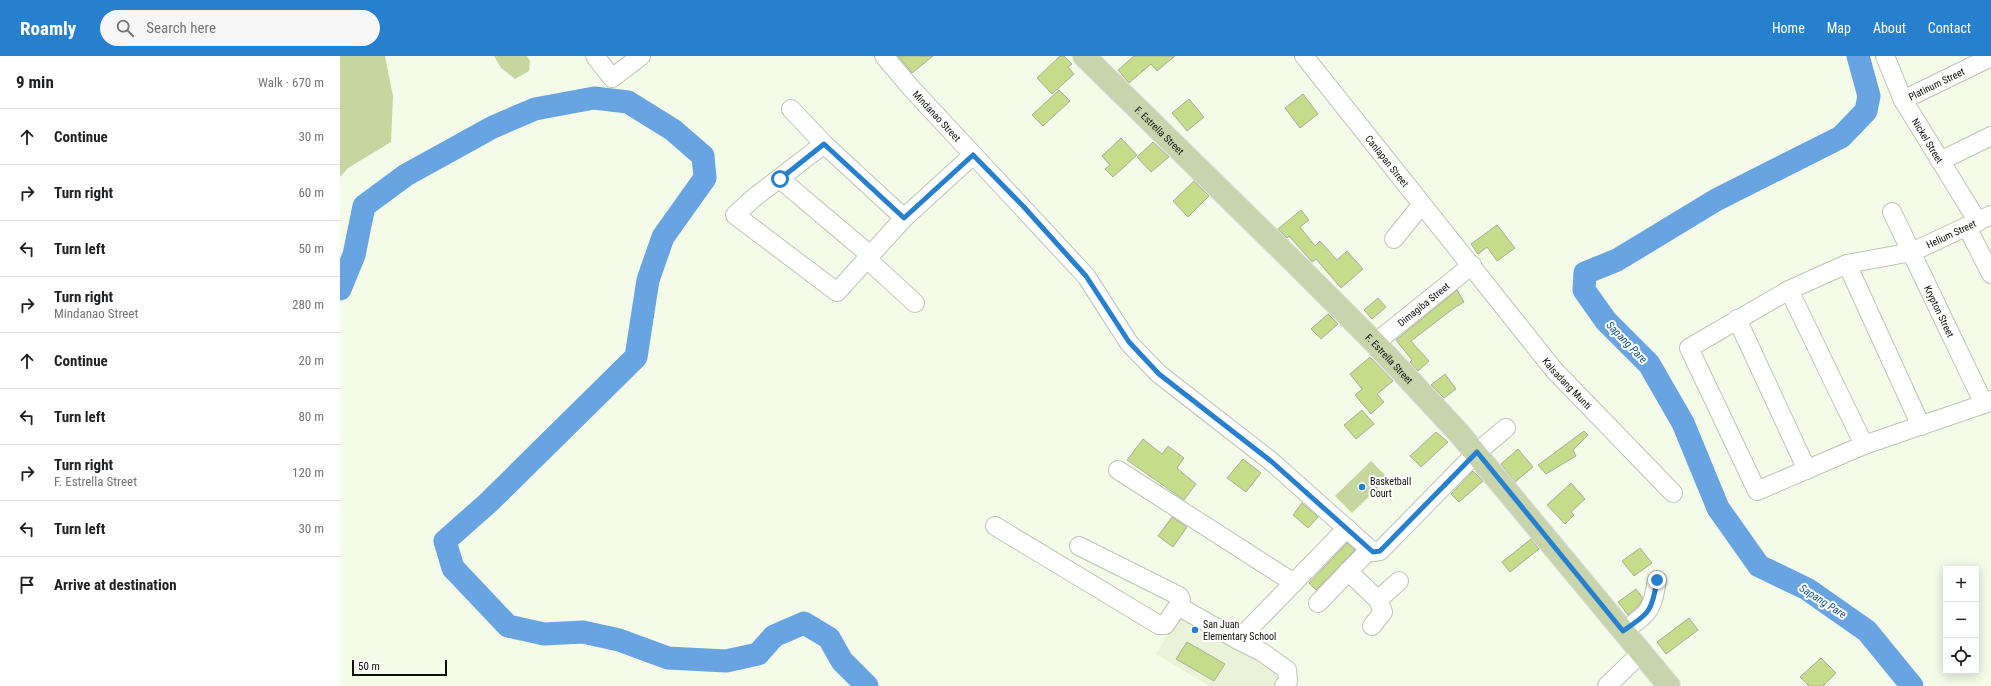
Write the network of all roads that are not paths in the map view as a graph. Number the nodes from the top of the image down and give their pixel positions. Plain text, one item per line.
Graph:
1 (595, 56) edge
2 (641, 56) edge
3 (884, 56) edge
4 (1084, 56) edge
5 (1304, 56) edge
6 (1885, 56) edge
7 (1991, 57) edge
8 (1903, 100) junction
9 (791, 109) dead end
10 (1991, 136) edge
11 (824, 144) junction
12 (973, 155) junction
13 (1940, 161) junction
14 (780, 179) junction
15 (1422, 204) junction
16 (1892, 212) dead end
17 (904, 218) junction
18 (1979, 221) edge
19 (1394, 239) dead end
20 (1912, 252) junction
21 (869, 257) junction
22 (1847, 264) junction
23 (1472, 265) junction
24 (1991, 274) edge
25 (1789, 290) junction
26 (915, 303) dead end
27 (1737, 319) junction
28 (1375, 343) junction
29 (1988, 402) edge
30 (1921, 426) junction
31 (1506, 428) dead end
32 (1864, 445) junction
33 (1477, 452) junction
34 (1118, 470) dead end
35 (1807, 470) junction
36 (1673, 493) dead end
37 (995, 526) dead end
38 (1347, 528) junction
39 (1079, 546) dead end
40 (1370, 549) junction
41 (1348, 571) junction
42 (1657, 580) dead end
43 (1399, 581) dead end
44 (1294, 582) junction
45 (1378, 600) junction
46 (1318, 603) dead end
47 (1178, 606) junction
48 (1372, 626) dead end
49 (1623, 631) junction
50 (1238, 640) junction
51 (1641, 653) junction
52 (1284, 686) edge
53 (1607, 686) edge
54 (1669, 686) edge

1 - 2 street
3 - 12 street, Mindanao Street
4 - 28 main road, F. Estrella Street
5 - 15 street, Canlapan Street
6 - 8 street, Nickel Street
7 - 8 street, Platinum Street
8 - 13 street, Nickel Street
9 - 11 street
10 - 13 street
11 - 14 street
11 - 17 street
12 - 17 street
12 - 38 street, Mindanao Street
13 - 18 street, Nickel Street
14 - 21 street
14 - 21 street
15 - 19 street
15 - 23 street, Canlapan Street
16 - 20 street, Krypton Street
17 - 21 street
18 - 20 street, Helium Street
18 - 24 street, Nickel Street
20 - 22 street, Helium Street
20 - 29 street, Krypton Street
21 - 26 street
22 - 25 street, Helium Street
22 - 30 street
23 - 28 street, Dimagiba Street
23 - 36 street, Kalsadang Munti
25 - 27 street, Helium Street
25 - 32 street
27 - 35 street
27 - 35 street, Helium Street
28 - 33 main road, F. Estrella Street
29 - 30 street
30 - 32 street
31 - 33 street
32 - 35 street
33 - 40 street
33 - 49 main road, F. Estrella Street
34 - 44 street
37 - 47 street
38 - 40 street, Mindanao Street
38 - 44 street
39 - 47 street
40 - 41 street
41 - 45 street
41 - 46 street
42 - 49 street
43 - 45 street
44 - 50 street
45 - 48 street
47 - 50 street
49 - 51 main road, F. Estrella Street
50 - 52 street
51 - 53 street
51 - 54 main road, F. Estrella Street

